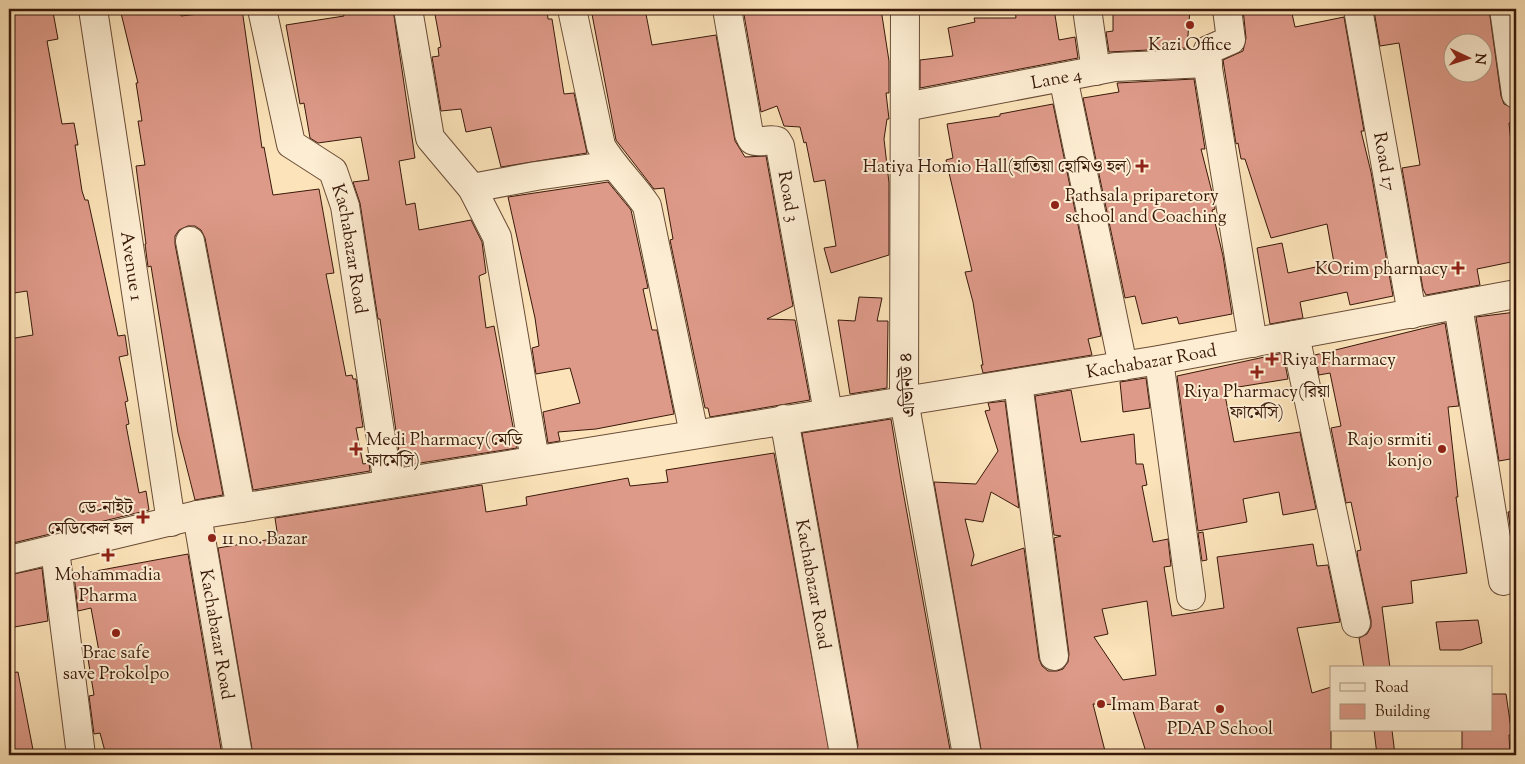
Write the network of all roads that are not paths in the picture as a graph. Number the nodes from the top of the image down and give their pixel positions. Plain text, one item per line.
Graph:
1 (93, 9) edge
2 (262, 9) edge
3 (408, 9) edge
4 (572, 9) edge
5 (727, 9) edge
6 (905, 9) edge
7 (1087, 9) edge
8 (1227, 9) edge
9 (1358, 9) edge
10 (1504, 9) edge
11 (1208, 63) junction
12 (1096, 71) junction
13 (1063, 77) junction
14 (1516, 94) edge
15 (905, 107) junction
16 (607, 155) junction
17 (472, 188) junction
18 (190, 241) dead end
19 (1516, 294) edge
20 (1458, 306) junction
21 (1412, 314) junction
22 (1295, 335) junction
23 (1253, 343) junction
24 (1159, 360) junction
25 (1123, 366) junction
26 (1018, 383) junction
27 (904, 400) junction
28 (828, 412) junction
29 (784, 419) junction
30 (694, 434) junction
31 (535, 460) junction
32 (388, 484) junction
33 (241, 508) junction
34 (197, 514) junction
35 (171, 522) junction
36 (56, 550) junction
37 (9, 560) edge
38 (1503, 580) dead end
39 (1191, 596) dead end
40 (1356, 623) dead end
41 (1054, 656) dead end
42 (843, 748) dead end
43 (80, 755) edge
44 (238, 755) edge
45 (967, 755) edge

1 - 35 street, Avenue 1
2 - 32 street, Kachabazar Road
3 - 17 street
4 - 16 street
5 - 28 street, Road 3
6 - 15 street, এভিনিউ ৪
7 - 12 street
8 - 11 street
9 - 21 street, Road 17
10 - 14 street
11 - 12 street, Lane 4
11 - 23 street
12 - 13 street, Lane 4
13 - 15 street, Lane 4
13 - 25 street
15 - 27 street, এভিনিউ ৪
16 - 17 street
16 - 30 street
17 - 31 street
18 - 33 street
19 - 20 street, Kachabazar Road
20 - 21 street, Kachabazar Road
20 - 38 street
21 - 22 street, Kachabazar Road
22 - 23 street, Kachabazar Road
22 - 40 street
23 - 24 street, Kachabazar Road
24 - 25 street, Kachabazar Road
24 - 39 street
25 - 26 street, Kachabazar Road
26 - 27 street, Kachabazar Road
26 - 41 street
27 - 28 street, Kachabazar Road
27 - 45 street, এভিনিউ ৪
28 - 29 street, Kachabazar Road
29 - 30 street, Kachabazar Road
29 - 42 street, Kachabazar Road
30 - 31 street, Kachabazar Road
31 - 32 street, Kachabazar Road
32 - 33 street, Kachabazar Road
33 - 34 street, Kachabazar Road
34 - 35 street, Kachabazar Road
34 - 44 street, Kachabazar Road
35 - 36 street, Kachabazar Road
36 - 37 street, Kachabazar Road
36 - 43 street

